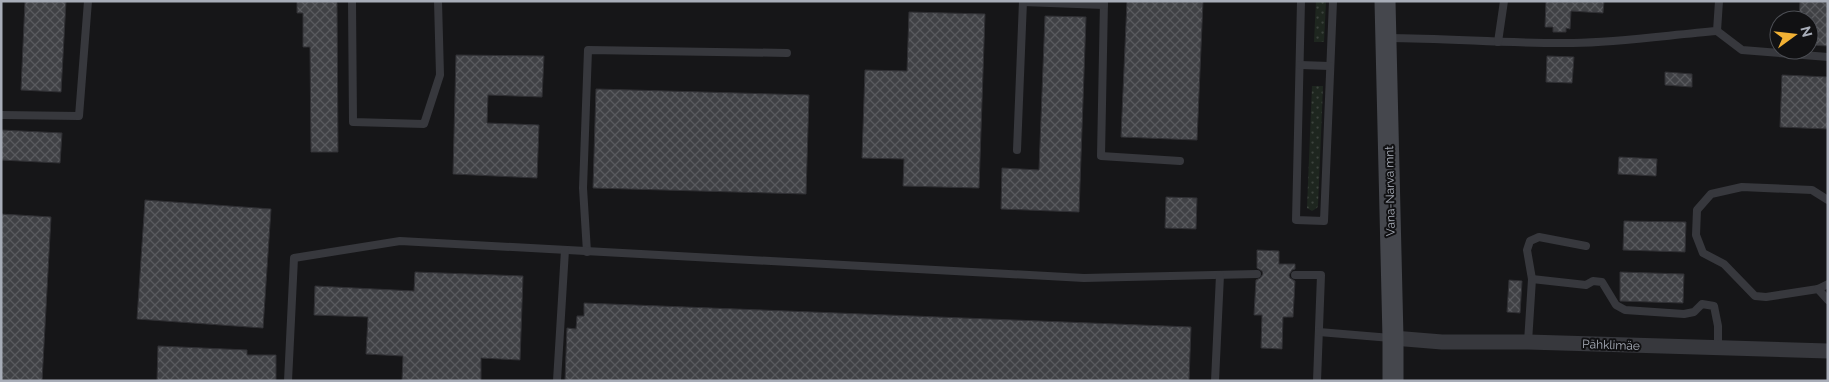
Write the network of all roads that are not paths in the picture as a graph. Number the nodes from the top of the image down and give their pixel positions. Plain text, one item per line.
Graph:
1 (88, 1) edge
2 (352, 1) edge
3 (438, 1) edge
4 (1302, 1) edge
5 (1333, 1) edge
6 (1386, 1) edge
7 (1504, 1) edge
8 (1719, 1) edge
9 (1023, 2) edge
10 (1104, 3) edge
11 (1717, 31) junction
12 (1386, 38) junction
13 (1498, 42) junction
14 (787, 53) dead end
15 (1828, 57) edge
16 (1300, 65) junction
17 (1330, 66) junction
18 (1, 115) edge
19 (1017, 150) dead end
20 (1180, 161) dead end
21 (1828, 200) edge
22 (1586, 246) dead end
23 (565, 250) junction
24 (587, 252) junction
25 (1257, 274) dead end
26 (1220, 275) junction
27 (1295, 275) dead end
28 (1532, 279) junction
29 (1828, 284) edge
30 (1818, 289) junction
31 (1828, 300) edge
32 (1319, 332) junction
33 (1393, 338) junction
34 (1528, 342) junction
35 (1718, 348) junction
36 (1828, 351) edge
37 (288, 381) edge
38 (557, 381) edge
39 (1214, 381) edge
40 (1317, 381) edge
41 (1393, 381) edge

1 - 18 lane
2 - 3 lane
4 - 16 lane
5 - 17 lane
6 - 12 main road, Vana-Narva mnt
7 - 13 lane
8 - 11 lane
9 - 10 lane
9 - 19 lane
10 - 20 lane
11 - 13 lane
11 - 15 lane
12 - 13 lane
12 - 33 main road, Vana-Narva mnt
14 - 24 lane
16 - 17 lane
16 - 17 lane
21 - 30 lane
22 - 28 lane
23 - 24 lane
23 - 37 lane
23 - 38 lane
24 - 26 lane
25 - 26 lane
26 - 39 lane
27 - 32 lane
28 - 34 lane
28 - 35 lane
29 - 30 lane
30 - 31 lane
32 - 33 lane
32 - 40 lane
33 - 34 street, Pähklimäe
33 - 41 main road, Vana-Narva mnt
34 - 35 street, Pähklimäe
35 - 36 street, Pähklimäe

